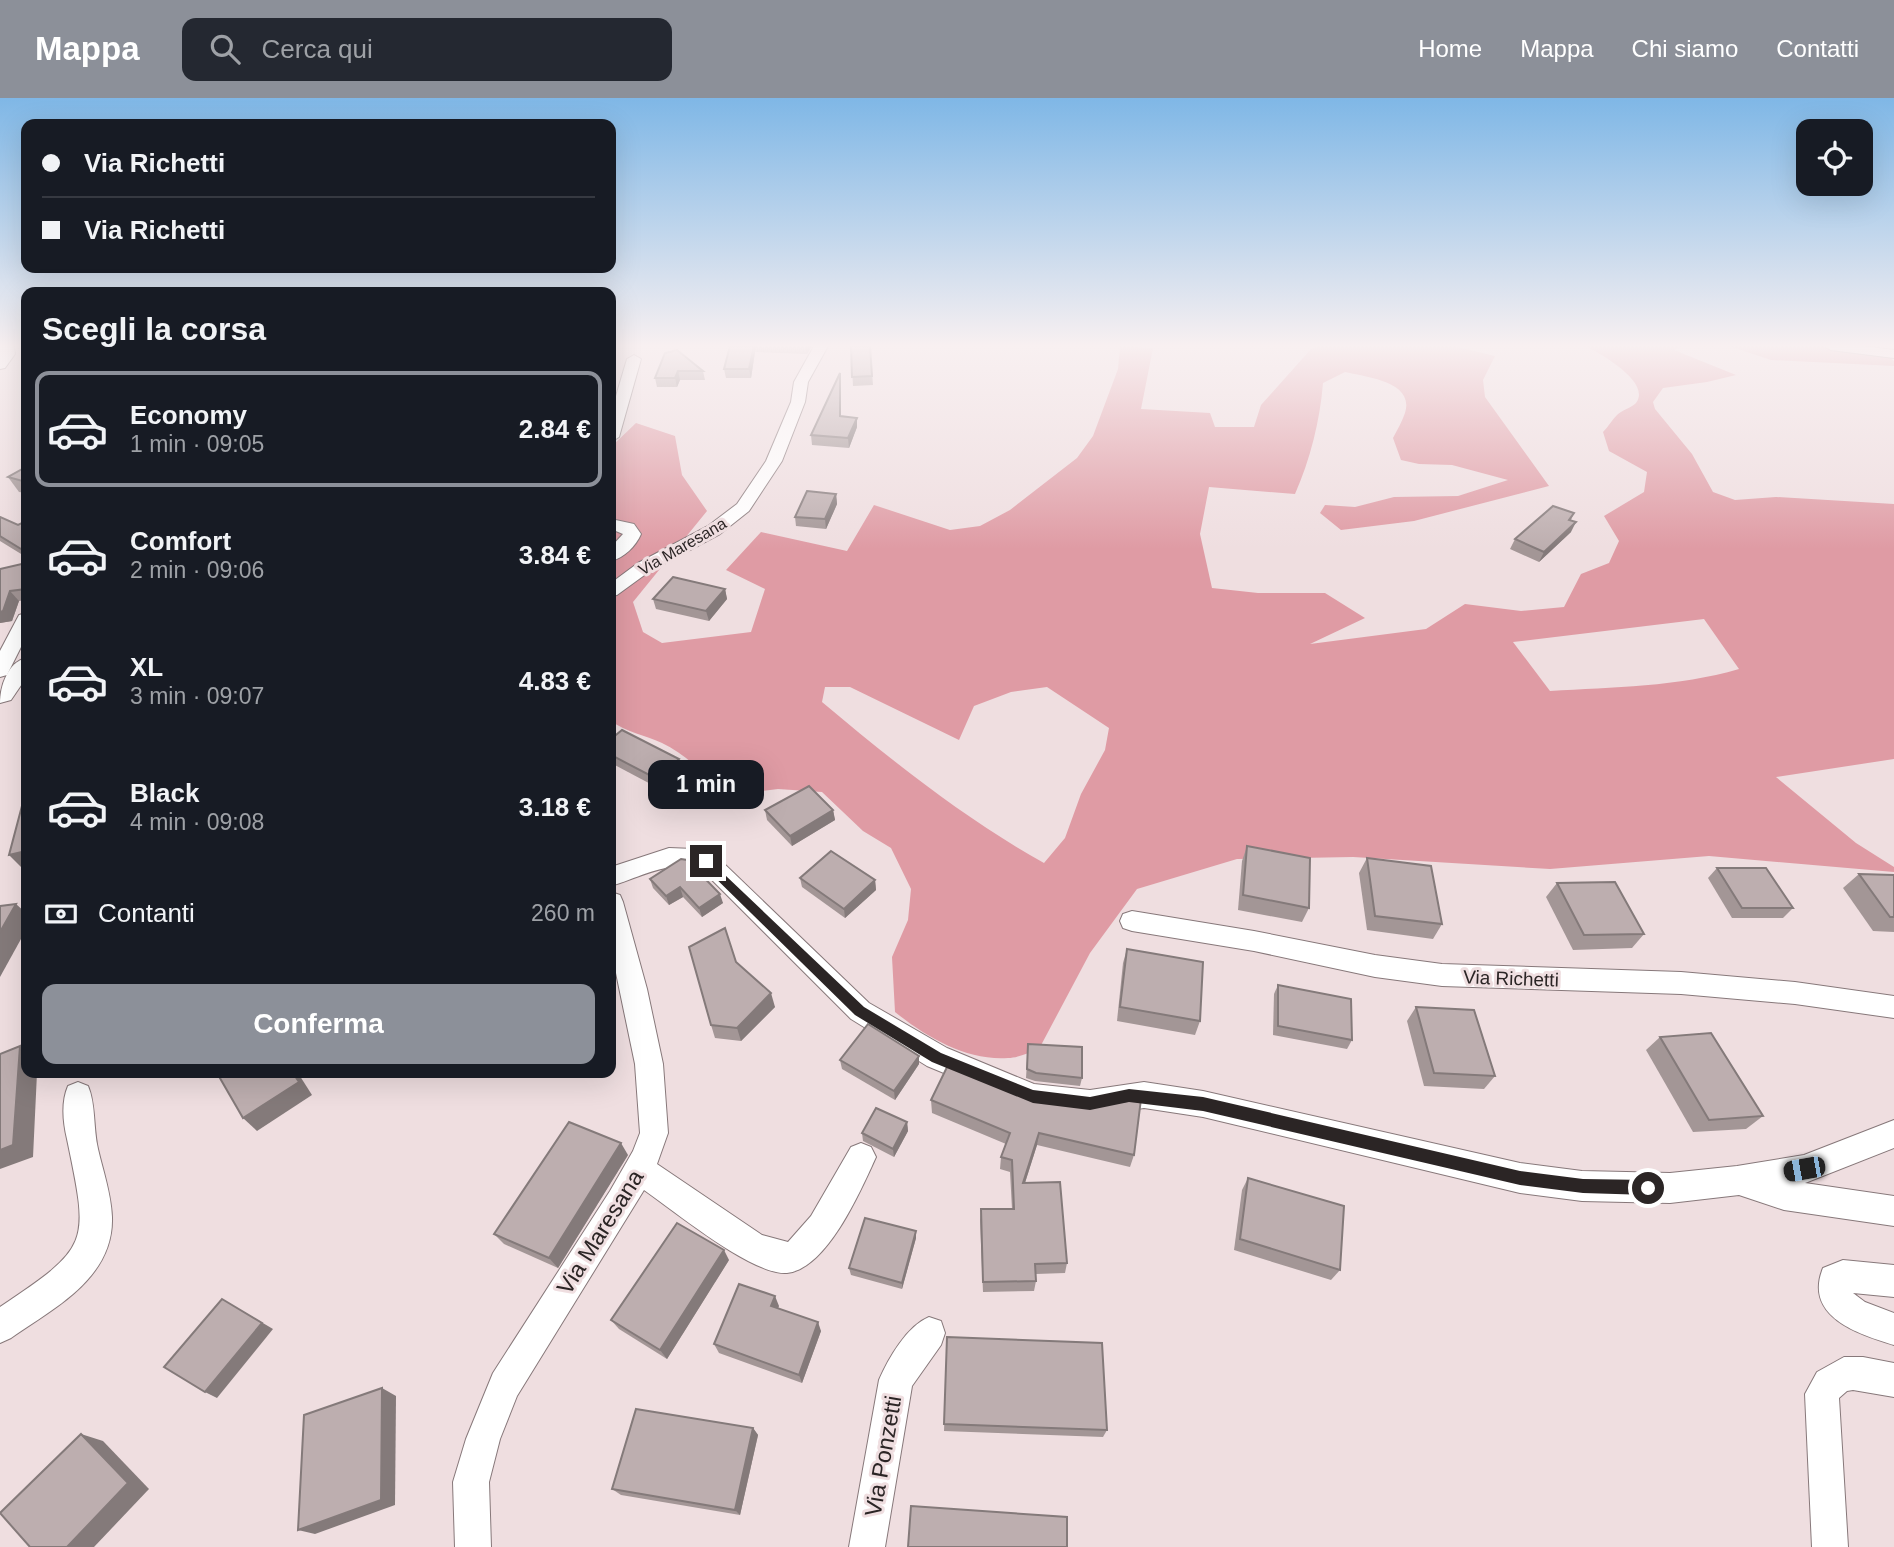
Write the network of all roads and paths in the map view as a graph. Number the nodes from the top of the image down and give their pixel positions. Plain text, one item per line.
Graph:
1 (793, 414) edge
2 (616, 525) edge
3 (616, 552) edge
4 (616, 587) edge
5 (21, 627) edge
6 (7, 649) edge
7 (0, 670) edge
8 (21, 671) edge
9 (0, 696) edge
10 (616, 875) edge
11 (616, 921) edge
12 (1132, 921) dead end
13 (1894, 1007) edge
14 (79, 1095) dead end
15 (1894, 1133) edge
16 (861, 1157) dead end
17 (639, 1169) junction
18 (1737, 1181) junction
19 (1894, 1211) edge
20 (1894, 1281) edge
21 (0, 1327) edge
22 (1894, 1329) edge
23 (929, 1333) dead end
24 (1894, 1380) edge
25 (473, 1547) edge
26 (867, 1547) edge
27 (1830, 1547) edge

1 - 4 street, Via Maresana
2 - 3 street
5 - 6 street
6 - 7 street
8 - 9 street
10 - 18 street
11 - 17 street, Via Maresana
12 - 13 street, Via Richetti
14 - 21 street
15 - 18 street
16 - 17 street
17 - 25 street, Via Maresana
18 - 19 street
20 - 22 street
23 - 26 street, Via Ponzetti
24 - 27 street

